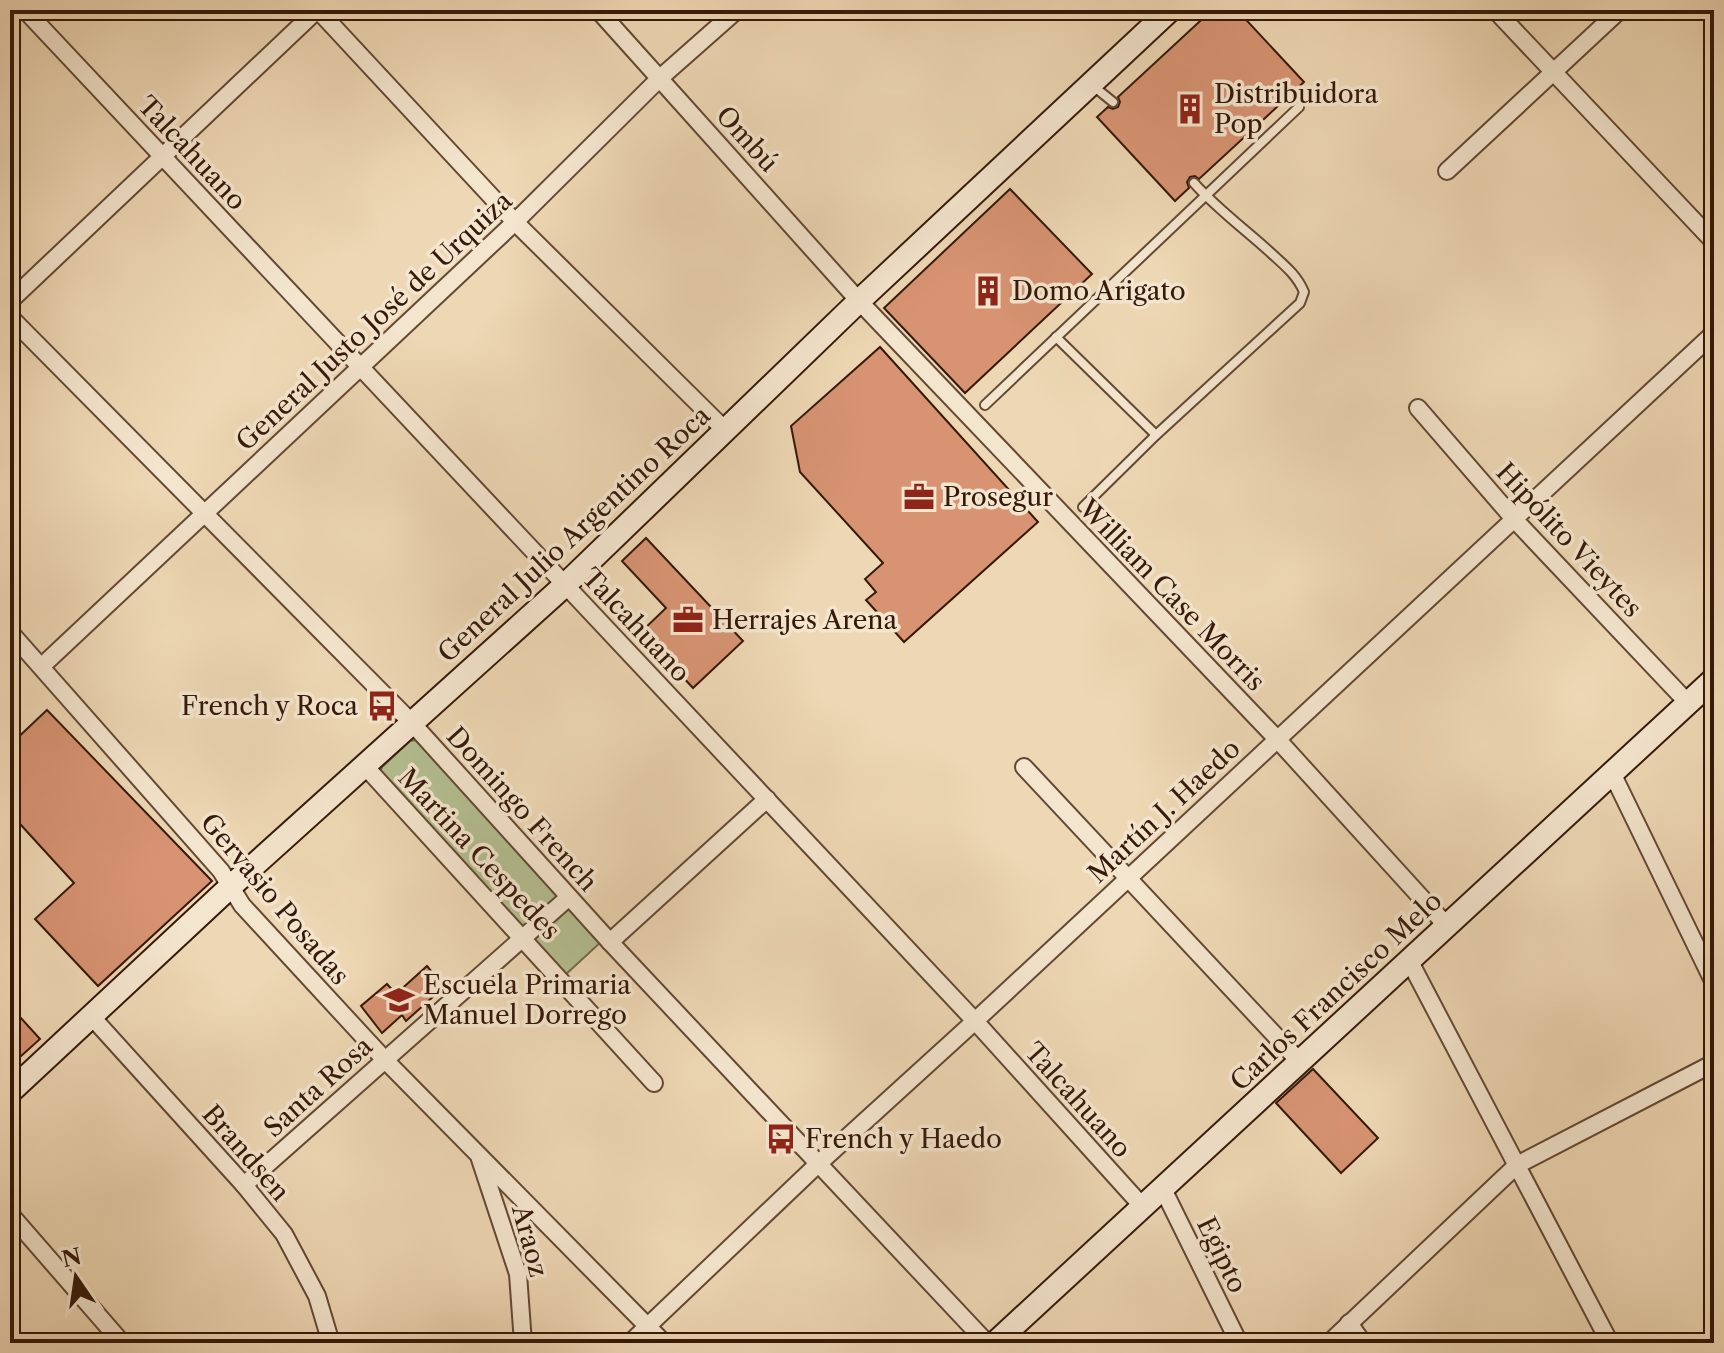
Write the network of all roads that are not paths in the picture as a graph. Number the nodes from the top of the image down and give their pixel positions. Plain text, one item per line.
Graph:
1 (25, 10) edge
2 (318, 10) edge
3 (598, 10) edge
4 (737, 10) edge
5 (1170, 10) edge
6 (1495, 10) edge
7 (1620, 10) edge
8 (1553, 72) junction
9 (660, 78) junction
10 (1091, 84) junction
11 (1113, 102) dead end
12 (1299, 107) dead end
13 (163, 157) junction
14 (1447, 171) dead end
15 (1194, 183) dead end
16 (1206, 197) junction
17 (515, 222) junction
18 (1714, 242) edge
19 (10, 301) edge
20 (859, 301) junction
21 (10, 317) edge
22 (1714, 333) edge
23 (1056, 337) junction
24 (361, 368) junction
25 (985, 405) dead end
26 (1418, 408) dead end
27 (725, 430) junction
28 (1156, 435) junction
29 (1083, 507) dead end
30 (204, 514) junction
31 (1514, 519) junction
32 (565, 585) junction
33 (10, 632) edge
34 (42, 666) junction
35 (1714, 679) edge
36 (1688, 703) junction
37 (412, 723) junction
38 (1277, 739) junction
39 (364, 765) junction
40 (1024, 767) dead end
41 (1612, 773) junction
42 (767, 799) junction
43 (1128, 878) junction
44 (230, 887) junction
45 (569, 897) junction
46 (1447, 926) junction
47 (524, 938) junction
48 (610, 942) junction
49 (1409, 960) junction
50 (1714, 983) edge
51 (91, 1016) junction
52 (975, 1021) junction
53 (385, 1060) junction
54 (1300, 1062) junction
55 (1714, 1063) edge
56 (654, 1083) dead end
57 (10, 1092) edge
58 (478, 1153) junction
59 (818, 1164) junction
60 (1517, 1165) junction
61 (244, 1185) junction
62 (1163, 1189) junction
63 (1143, 1207) junction
64 (10, 1214) edge
65 (1349, 1323) junction
66 (648, 1325) junction
67 (120, 1343) edge
68 (331, 1343) edge
69 (523, 1343) edge
70 (630, 1343) edge
71 (664, 1343) edge
72 (987, 1343) edge
73 (995, 1343) edge
74 (1239, 1343) edge
75 (1329, 1343) edge
76 (1363, 1343) edge
77 (1610, 1343) edge

1 - 13 street, Talcahuano
2 - 13 street
2 - 17 street
3 - 9 street, Ombú
4 - 9 street, General Justo José de Urquiza
5 - 10 street, General Julio Argentino Roca
6 - 8 street
7 - 8 street
8 - 14 street
8 - 18 street
9 - 17 street, General Justo José de Urquiza
9 - 20 street, Ombú
10 - 11 lane
10 - 20 street, General Julio Argentino Roca
12 - 16 lane
13 - 19 street
13 - 24 street, Talcahuano
15 - 16 lane
16 - 23 lane
16 - 28 lane
17 - 24 street, General Justo José de Urquiza
17 - 27 street
20 - 27 street, General Julio Argentino Roca
20 - 38 street, William Case Morris
21 - 30 street, Domingo French
22 - 31 street, Martín J. Haedo
23 - 25 lane
23 - 28 lane
24 - 30 street, General Justo José de Urquiza
24 - 32 street, Talcahuano
26 - 31 street, Hipólito Vieytes
27 - 32 street, General Julio Argentino Roca
28 - 29 lane
30 - 34 street, General Justo José de Urquiza
30 - 37 street, Domingo French
31 - 36 street, Hipólito Vieytes
31 - 38 street, Martín J. Haedo
32 - 37 street, General Julio Argentino Roca
32 - 42 street, Talcahuano
33 - 34 street, Gervasio Posadas
34 - 44 street, Gervasio Posadas
35 - 36 street, Carlos Francisco Melo
36 - 41 street, Carlos Francisco Melo
37 - 39 street, General Julio Argentino Roca
37 - 45 street, Domingo French
38 - 43 street, Martín J. Haedo
38 - 46 street, William Case Morris
39 - 44 street, General Julio Argentino Roca
39 - 47 street, Martina Cespedes
40 - 43 street
41 - 46 street, Carlos Francisco Melo
41 - 50 street
42 - 48 street
42 - 52 street, Talcahuano
43 - 52 street, Martín J. Haedo
43 - 54 street
44 - 51 street, General Julio Argentino Roca
44 - 53 street, Gervasio Posadas
45 - 47 street, Santa Rosa
45 - 48 street, Domingo French
46 - 49 street, Carlos Francisco Melo
47 - 53 street, Santa Rosa
47 - 56 street, Martina Cespedes
48 - 59 street, Domingo French
49 - 54 street, Carlos Francisco Melo
49 - 60 street
51 - 57 street, General Julio Argentino Roca
51 - 61 street, Brandsen
52 - 59 street, Martín J. Haedo
52 - 63 street, Talcahuano
53 - 58 street, Gervasio Posadas
53 - 61 street, Santa Rosa
54 - 62 street, Carlos Francisco Melo
55 - 60 street
58 - 66 street, Gervasio Posadas
58 - 69 street, Araoz
59 - 66 street, Martín J. Haedo
59 - 72 street, Domingo French
60 - 65 street
60 - 77 street
61 - 68 street, Brandsen
62 - 63 street, Carlos Francisco Melo
62 - 74 street, Egipto
63 - 73 street, Carlos Francisco Melo
64 - 67 street
65 - 75 street
65 - 76 street
66 - 70 street
66 - 71 street, Gervasio Posadas

